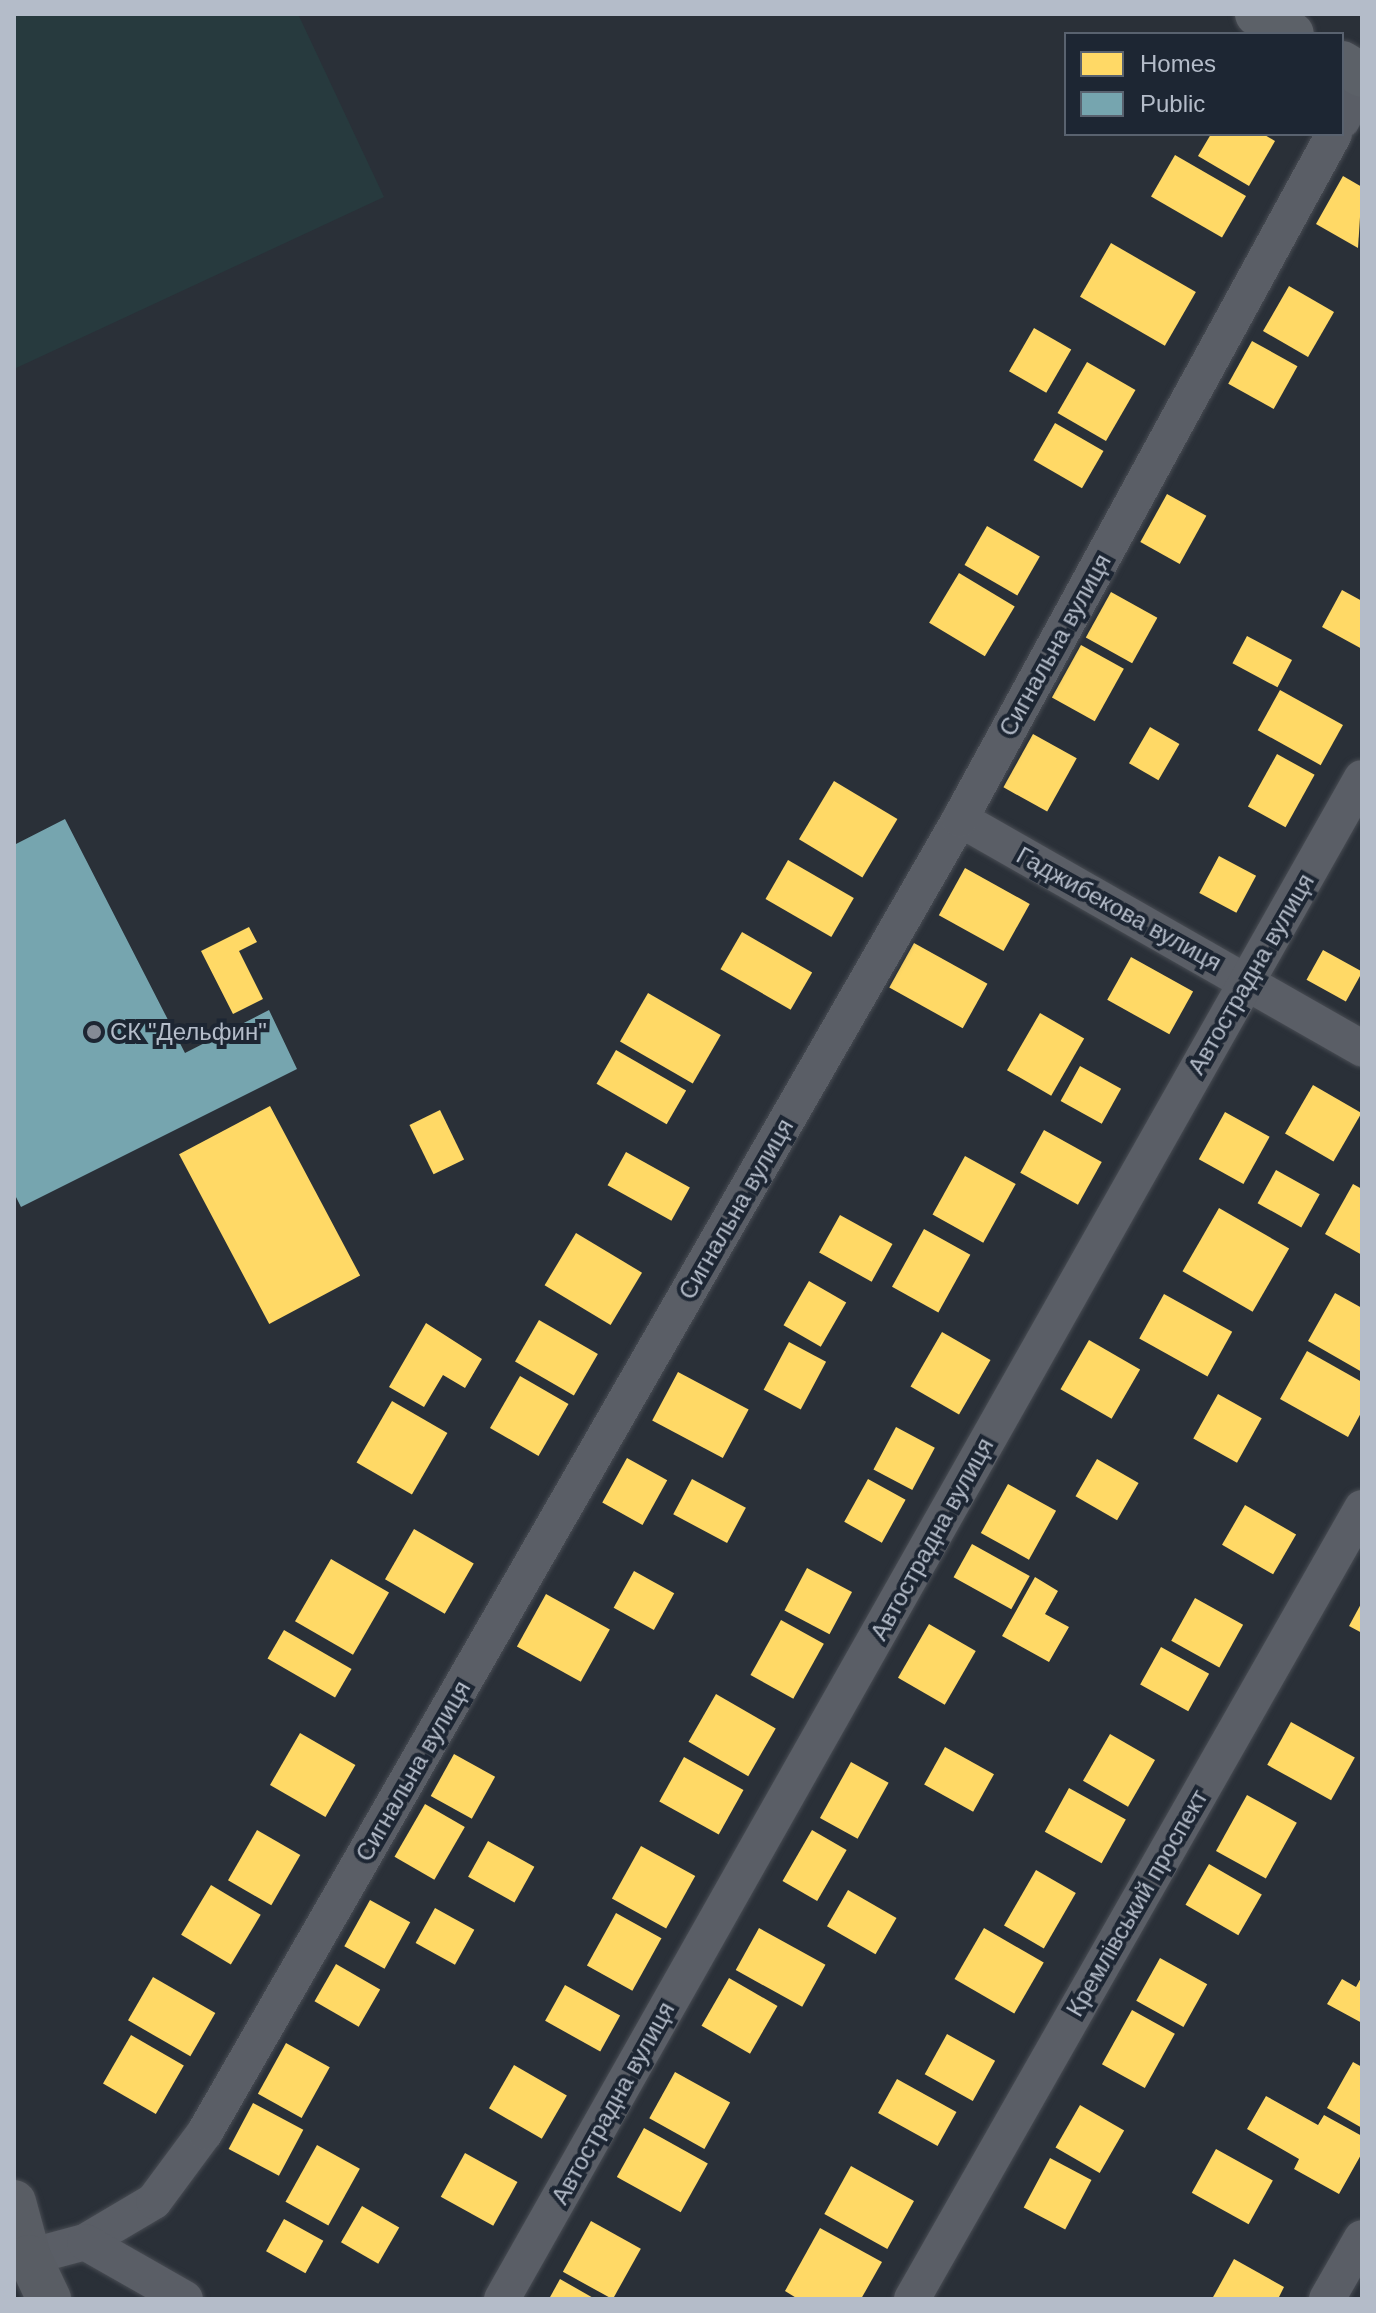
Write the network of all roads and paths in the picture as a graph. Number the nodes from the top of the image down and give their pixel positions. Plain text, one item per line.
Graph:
1 (1257, 14) edge
2 (1288, 32) edge
3 (1344, 64) edge
4 (1362, 75) edge
5 (1362, 84) edge
6 (1344, 116) edge
7 (1333, 136) edge
8 (1362, 778) edge
9 (960, 819) junction
10 (1247, 981) junction
11 (1362, 1048) edge
12 (1362, 1508) edge
13 (14, 2202) edge
14 (1362, 2238) edge
15 (85, 2242) junction
16 (29, 2257) junction
17 (49, 2299) edge
18 (185, 2299) edge
19 (502, 2299) edge
20 (912, 2299) edge
21 (1327, 2299) edge

1 - 2 main road
3 - 4 main road
5 - 6 street
7 - 9 street, Сигнальна вулиця
8 - 10 street, Автострадна вулиця
9 - 10 street, Гаджибекова вулиця
9 - 15 street, Сигнальна вулиця
10 - 11 street, Гаджибекова вулиця
10 - 19 street, Автострадна вулиця
12 - 20 street, Кремлівський проспект
13 - 16 street
14 - 21 street
15 - 16 street, Сигнальна вулиця
15 - 18 street
16 - 17 street

